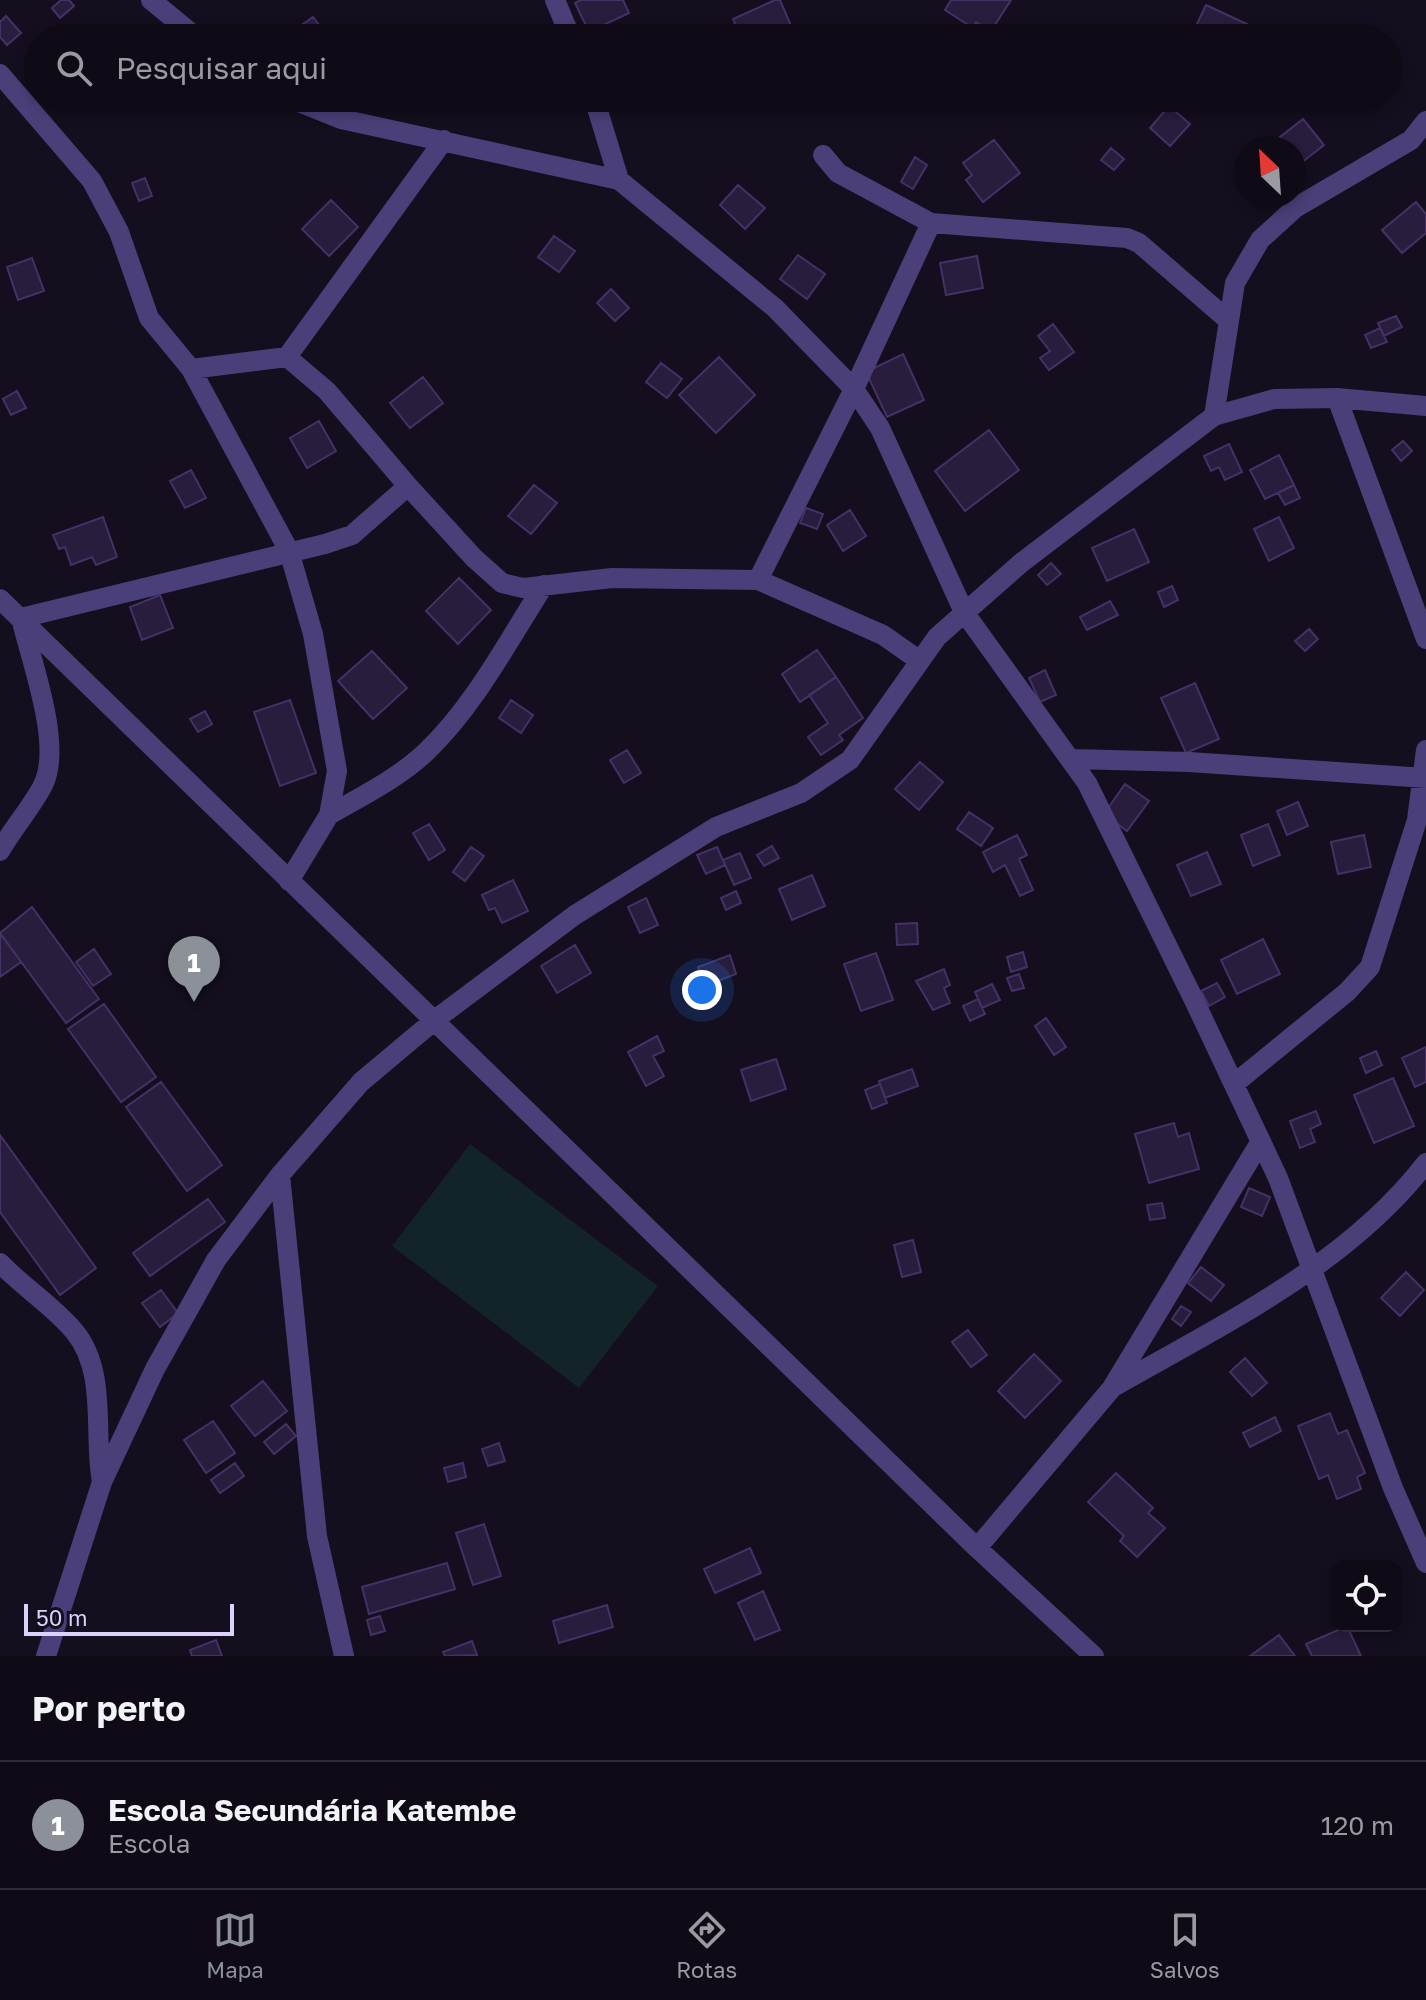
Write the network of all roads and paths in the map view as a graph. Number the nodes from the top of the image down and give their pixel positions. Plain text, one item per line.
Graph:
1 (151, 0) edge
2 (555, 0) edge
3 (180, 24) edge
4 (565, 24) edge
5 (0, 74) edge
6 (24, 102) edge
7 (33, 112) edge
8 (324, 112) edge
9 (598, 112) edge
10 (1426, 121) edge
11 (444, 140) junction
12 (823, 155) dead end
13 (619, 180) junction
14 (931, 223) junction
15 (1228, 320) junction
16 (287, 357) junction
17 (191, 369) junction
18 (854, 389) junction
19 (1337, 398) junction
20 (1426, 406) edge
21 (1214, 416) junction
22 (408, 486) junction
23 (289, 551) junction
24 (758, 580) junction
25 (544, 585) junction
26 (0, 599) edge
27 (964, 612) junction
28 (21, 618) junction
29 (1426, 639) edge
30 (920, 661) junction
31 (1426, 750) edge
32 (1072, 759) junction
33 (1424, 777) edge
34 (329, 815) junction
35 (0, 851) edge
36 (289, 881) junction
37 (436, 1019) junction
38 (1234, 1084) junction
39 (1261, 1141) junction
40 (1426, 1163) edge
41 (280, 1175) junction
42 (0, 1263) edge
43 (1313, 1268) junction
44 (1112, 1388) junction
45 (102, 1482) junction
46 (977, 1548) junction
47 (1426, 1563) edge
48 (46, 1656) edge
49 (344, 1656) edge
50 (1094, 1656) edge

1 - 3 street
2 - 4 street
5 - 6 street
7 - 17 street
8 - 11 street
9 - 13 street
10 - 15 street
11 - 13 street
11 - 16 street
12 - 14 street
13 - 18 street
14 - 15 street
14 - 18 street
15 - 21 street
16 - 17 street
16 - 22 street
17 - 23 street
18 - 24 street
18 - 27 street
19 - 20 street
19 - 21 street
19 - 29 street
21 - 27 street
22 - 23 street
22 - 25 street
23 - 28 street
23 - 34 street
24 - 25 street
24 - 30 street
25 - 34 street
26 - 28 street
27 - 30 street
27 - 32 street
28 - 35 street
28 - 36 street
30 - 37 street
31 - 33 street
32 - 33 street
32 - 38 street
33 - 38 street
34 - 36 street
36 - 37 street
37 - 41 street
37 - 46 street
38 - 39 street
39 - 43 street
39 - 44 street
40 - 43 street
41 - 45 street
41 - 49 street
42 - 45 street
43 - 44 street
43 - 47 street
44 - 46 street
45 - 48 street
46 - 50 street

